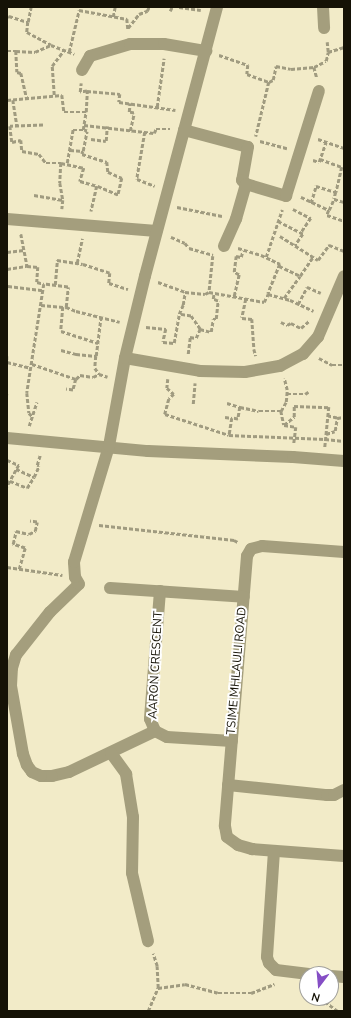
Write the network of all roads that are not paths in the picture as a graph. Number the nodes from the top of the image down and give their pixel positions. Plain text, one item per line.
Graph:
1 (323, 7) edge
2 (216, 10) edge
3 (324, 28) road end
4 (210, 54) junction
5 (84, 65) road end
6 (319, 90) road end
7 (184, 130) junction
8 (246, 184) junction
9 (13, 220) edge
10 (157, 231) junction
11 (224, 246) road end
12 (344, 276) edge
13 (125, 358) junction
14 (7, 438) edge
15 (109, 446) junction
16 (344, 461) edge
17 (344, 552) edge
18 (110, 588) dead end
19 (160, 592) junction
20 (244, 597) junction
21 (155, 731) junction
22 (232, 741) junction
23 (111, 753) junction
24 (228, 785) junction
25 (344, 790) edge
26 (274, 851) junction
27 (344, 856) edge
28 (148, 941) road end
29 (299, 973) edge

1 - 3 street
2 - 4 street
4 - 5 street
4 - 7 street
6 - 8 street
7 - 8 street
7 - 10 street
8 - 11 street
9 - 10 street
10 - 13 street
12 - 13 street
13 - 15 street
14 - 15 street
15 - 16 street
15 - 23 street
17 - 20 street, TSIME MHLAULI ROAD
18 - 19 street
19 - 20 street
19 - 21 street, AARON CRESCENT
20 - 22 street, TSIME MHLAULI ROAD
21 - 22 street, AARON CRESCENT
21 - 23 street
22 - 24 street, TSIME MHLAULI ROAD
23 - 28 street
24 - 25 street
24 - 26 street, TSIME MHLAULI ROAD
26 - 27 street
26 - 29 street

